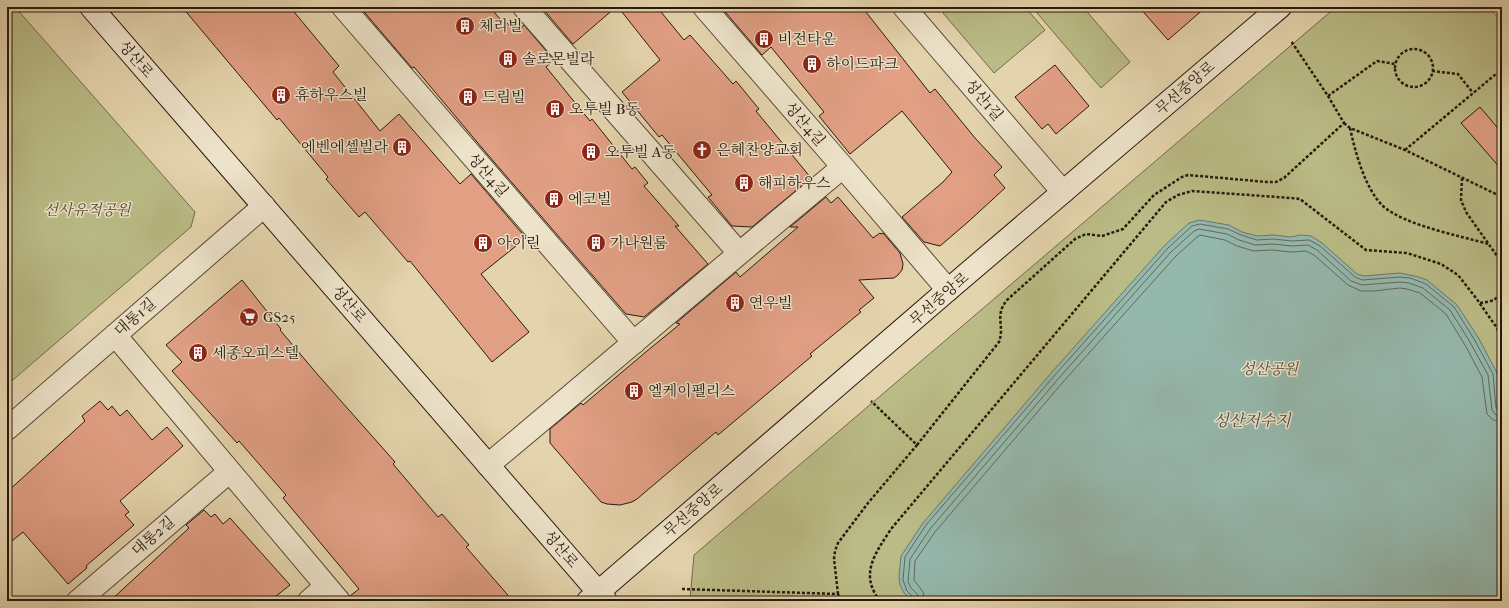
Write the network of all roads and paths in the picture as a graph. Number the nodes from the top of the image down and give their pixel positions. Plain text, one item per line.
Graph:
1 (91, 7) edge
2 (343, 7) edge
3 (524, 7) edge
4 (704, 7) edge
5 (904, 7) edge
6 (1280, 7) edge
7 (1291, 41) dead end
8 (1395, 64) junction
9 (1502, 69) edge
10 (1432, 71) junction
11 (1473, 93) junction
12 (1328, 96) junction
13 (1344, 123) junction
14 (1350, 128) junction
15 (1405, 150) junction
16 (843, 167) junction
17 (1462, 177) junction
18 (1063, 192) junction
19 (1502, 197) edge
20 (264, 206) junction
21 (1489, 244) junction
22 (738, 253) junction
23 (1502, 263) edge
24 (1502, 288) edge
25 (948, 290) junction
26 (1480, 303) junction
27 (115, 336) junction
28 (634, 343) junction
29 (1502, 343) edge
30 (871, 401) dead end
31 (7, 429) edge
32 (916, 445) junction
33 (488, 464) junction
34 (229, 472) junction
35 (682, 589) dead end
36 (332, 594) edge
37 (838, 594) junction
38 (598, 598) edge
39 (78, 601) edge
40 (309, 601) edge
41 (841, 601) edge
42 (880, 601) edge

1 - 20 street, 성산로
2 - 28 street, 성산4길
3 - 22 street
4 - 16 street, 성산4길
5 - 18 street, 성산1길
6 - 18 street, 무선중앙로
7 - 12 path
8 - 10 path
8 - 10 path
8 - 12 path
9 - 11 path
10 - 11 path
11 - 15 path
12 - 13 path
13 - 14 path
13 - 32 path
14 - 15 path
14 - 21 path
15 - 17 path
16 - 22 street
16 - 25 street, 성산4길
17 - 19 path
17 - 21 path
18 - 25 street, 무선중앙로
20 - 27 street, 대통1길
20 - 33 street, 성산로
21 - 23 path
22 - 28 street
24 - 26 path
25 - 38 street, 무선중앙로
26 - 29 path
26 - 42 path
27 - 31 street, 대통1길
27 - 34 street
28 - 33 street
30 - 32 path
32 - 37 path
33 - 38 street, 성산로
34 - 36 street
34 - 39 street, 대통2길
35 - 37 path
36 - 40 street
37 - 41 path

